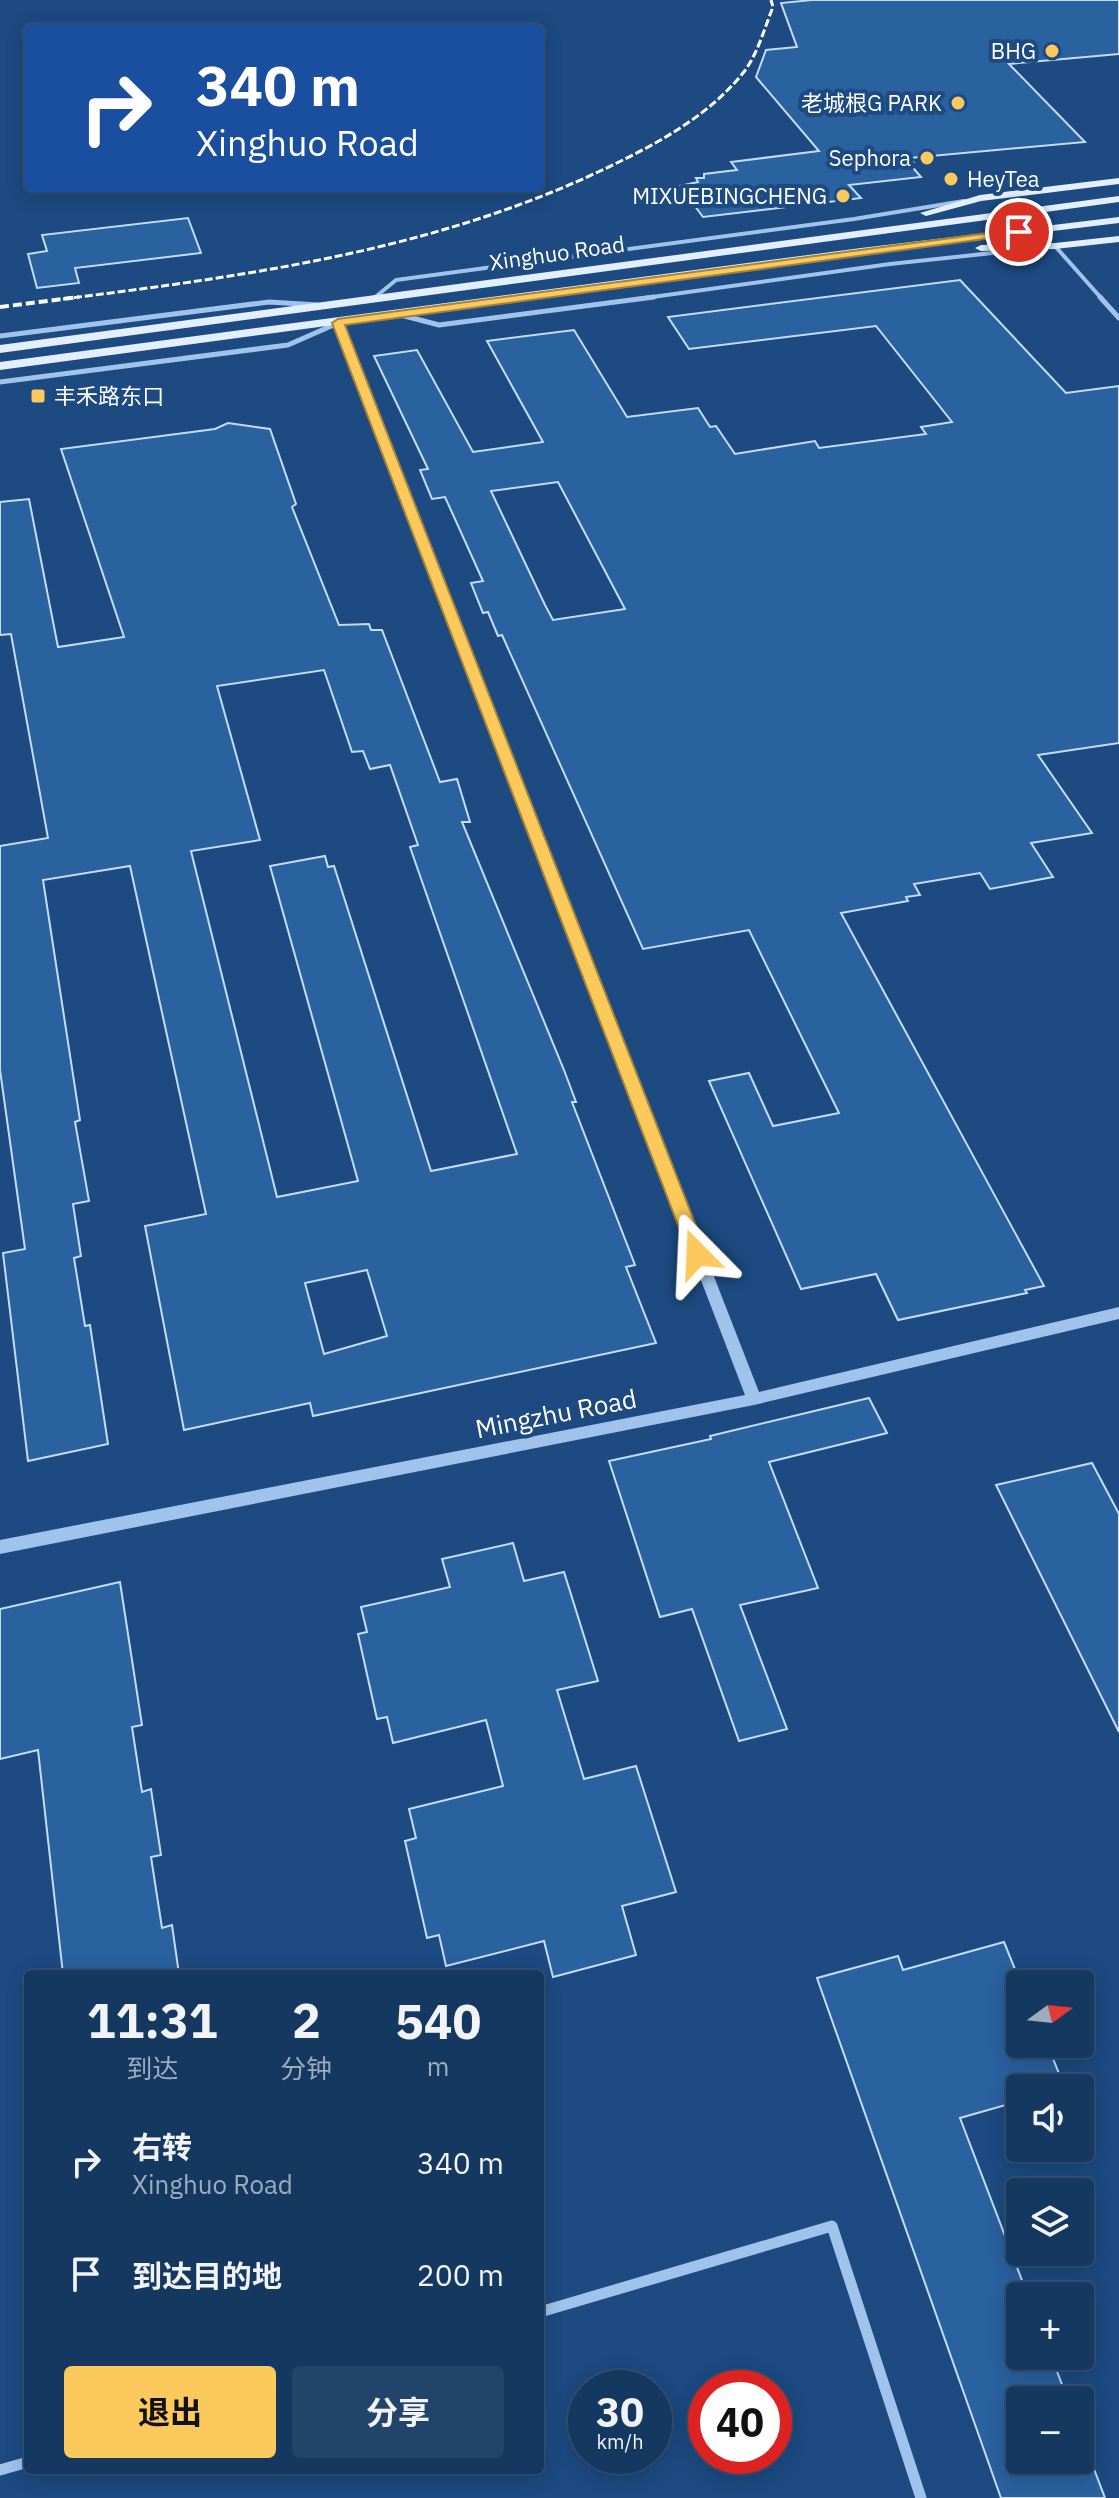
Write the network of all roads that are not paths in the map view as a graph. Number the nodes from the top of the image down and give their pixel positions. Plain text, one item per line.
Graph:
1 (1119, 181) edge
2 (980, 198) junction
3 (1119, 199) edge
4 (1119, 220) edge
5 (851, 233) junction
6 (1119, 239) edge
7 (1055, 246) junction
8 (861, 251) junction
9 (373, 299) junction
10 (326, 305) junction
11 (397, 314) junction
12 (1119, 318) edge
13 (338, 323) junction
14 (0, 336) edge
15 (0, 349) edge
16 (0, 366) edge
17 (0, 382) edge
18 (1119, 1313) edge
19 (754, 1399) junction
20 (0, 1547) edge
21 (544, 2311) edge
22 (24, 2463) edge
23 (0, 2470) edge
24 (921, 2498) edge

1 - 2 main road
2 - 5 main road
2 - 9 street
3 - 5 main road, Xinghuo Road
4 - 8 main road, Xinghuo Road
5 - 9 main road, Xinghuo Road
6 - 7 main road
7 - 8 main road
7 - 11 street
7 - 12 street
8 - 11 main road, Xinghuo Road
9 - 10 main road, Xinghuo Road
10 - 14 street
10 - 15 main road, Xinghuo Road
11 - 13 main road, Xinghuo Road
13 - 16 main road, Xinghuo Road
13 - 17 street
13 - 19 street
18 - 19 street, Mingzhu Road
19 - 20 street, Mingzhu Road
21 - 24 street
22 - 23 street

